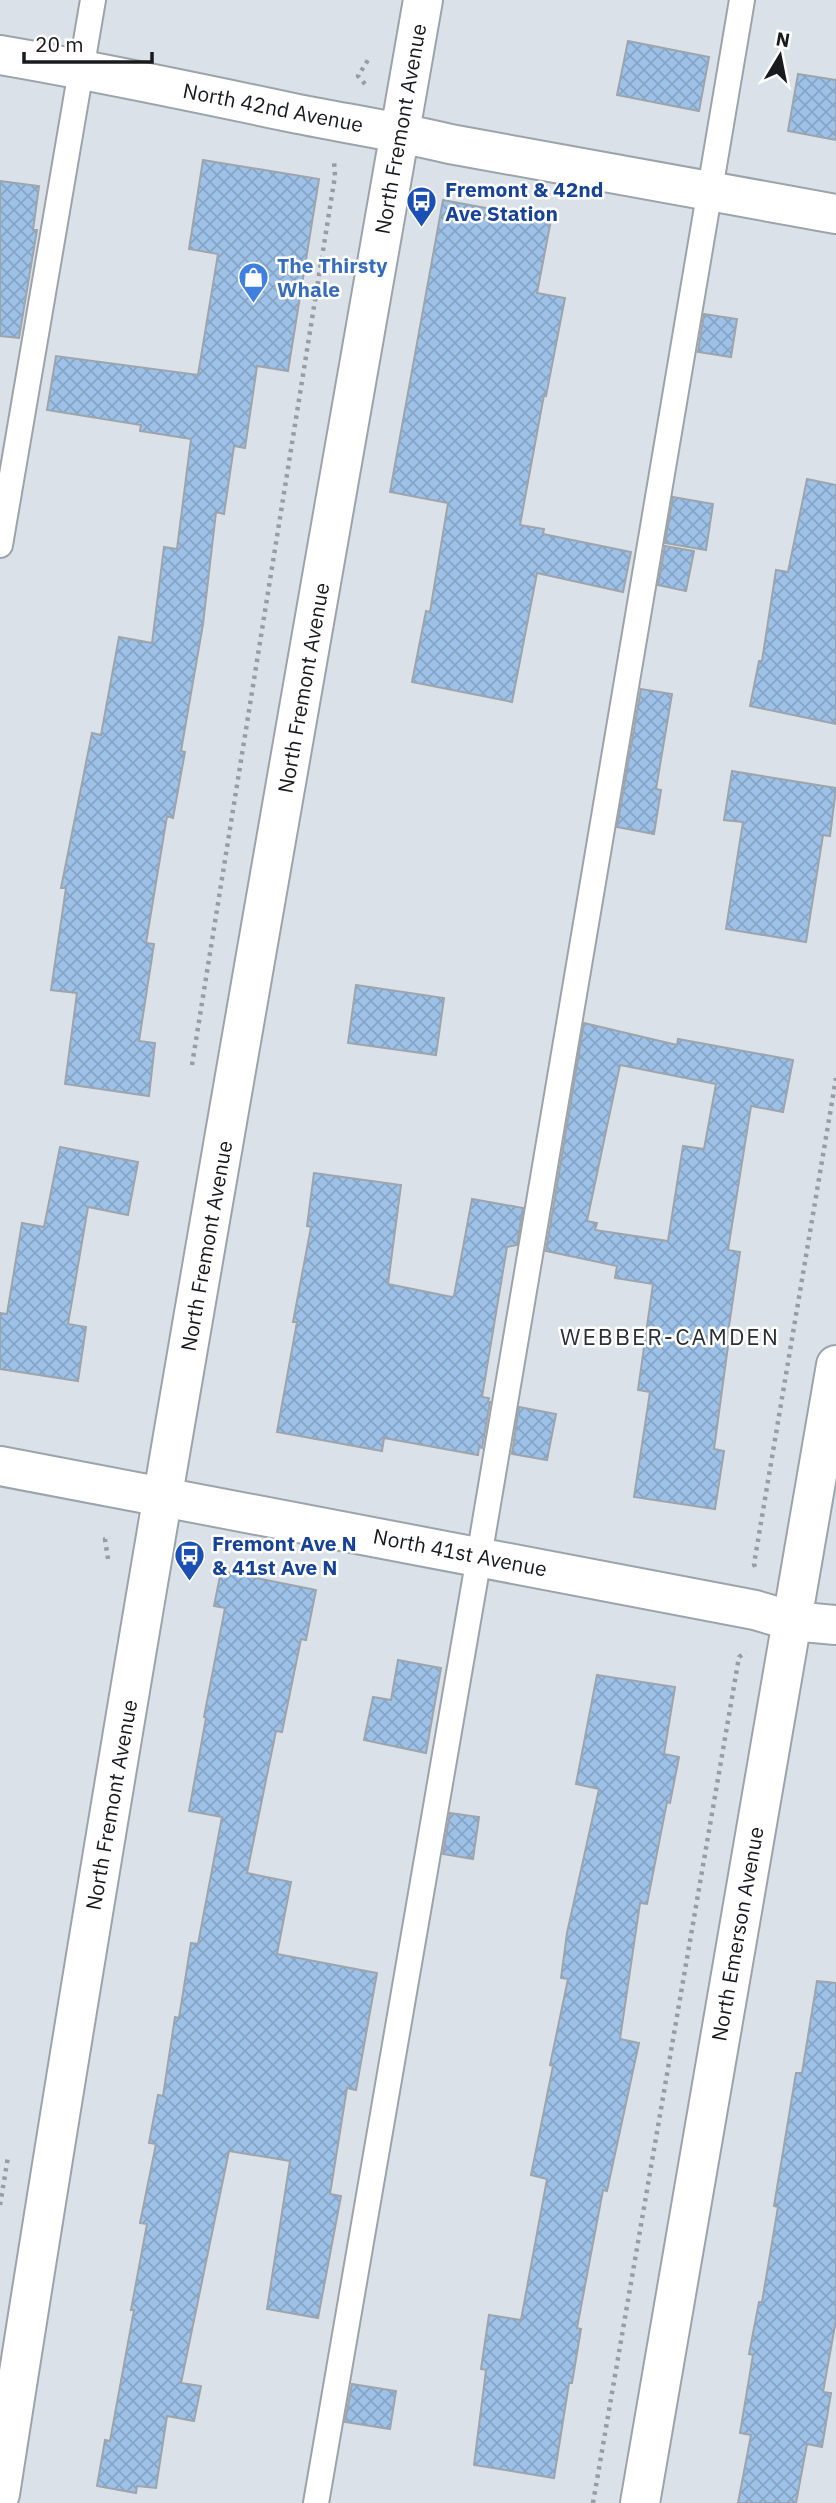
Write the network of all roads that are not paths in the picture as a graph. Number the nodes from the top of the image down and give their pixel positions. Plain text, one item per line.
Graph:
1 (93, 0) edge
2 (424, 0) edge
3 (742, 0) edge
4 (0, 55) edge
5 (81, 69) junction
6 (400, 132) junction
7 (710, 191) junction
8 (836, 214) edge
9 (0, 545) edge
10 (836, 1365) edge
11 (0, 1466) edge
12 (164, 1497) junction
13 (479, 1557) junction
14 (792, 1621) junction
15 (836, 1625) edge
16 (0, 2494) edge
17 (316, 2503) edge
18 (640, 2503) edge

1 - 5 lane
2 - 6 street, North Fremont Avenue
3 - 7 lane
4 - 5 street, North 42nd Avenue
5 - 6 street, North 42nd Avenue
5 - 9 lane
6 - 7 street, North 42nd Avenue
6 - 12 street, North Fremont Avenue
7 - 8 street, North 42nd Avenue
7 - 13 lane
10 - 14 street, North Emerson Avenue
11 - 12 street, North 41st Avenue
12 - 13 street, North 41st Avenue
12 - 16 street, North Fremont Avenue
13 - 14 street, North 41st Avenue
13 - 17 lane
14 - 15 street, North 41st Avenue
14 - 18 street, North Emerson Avenue

